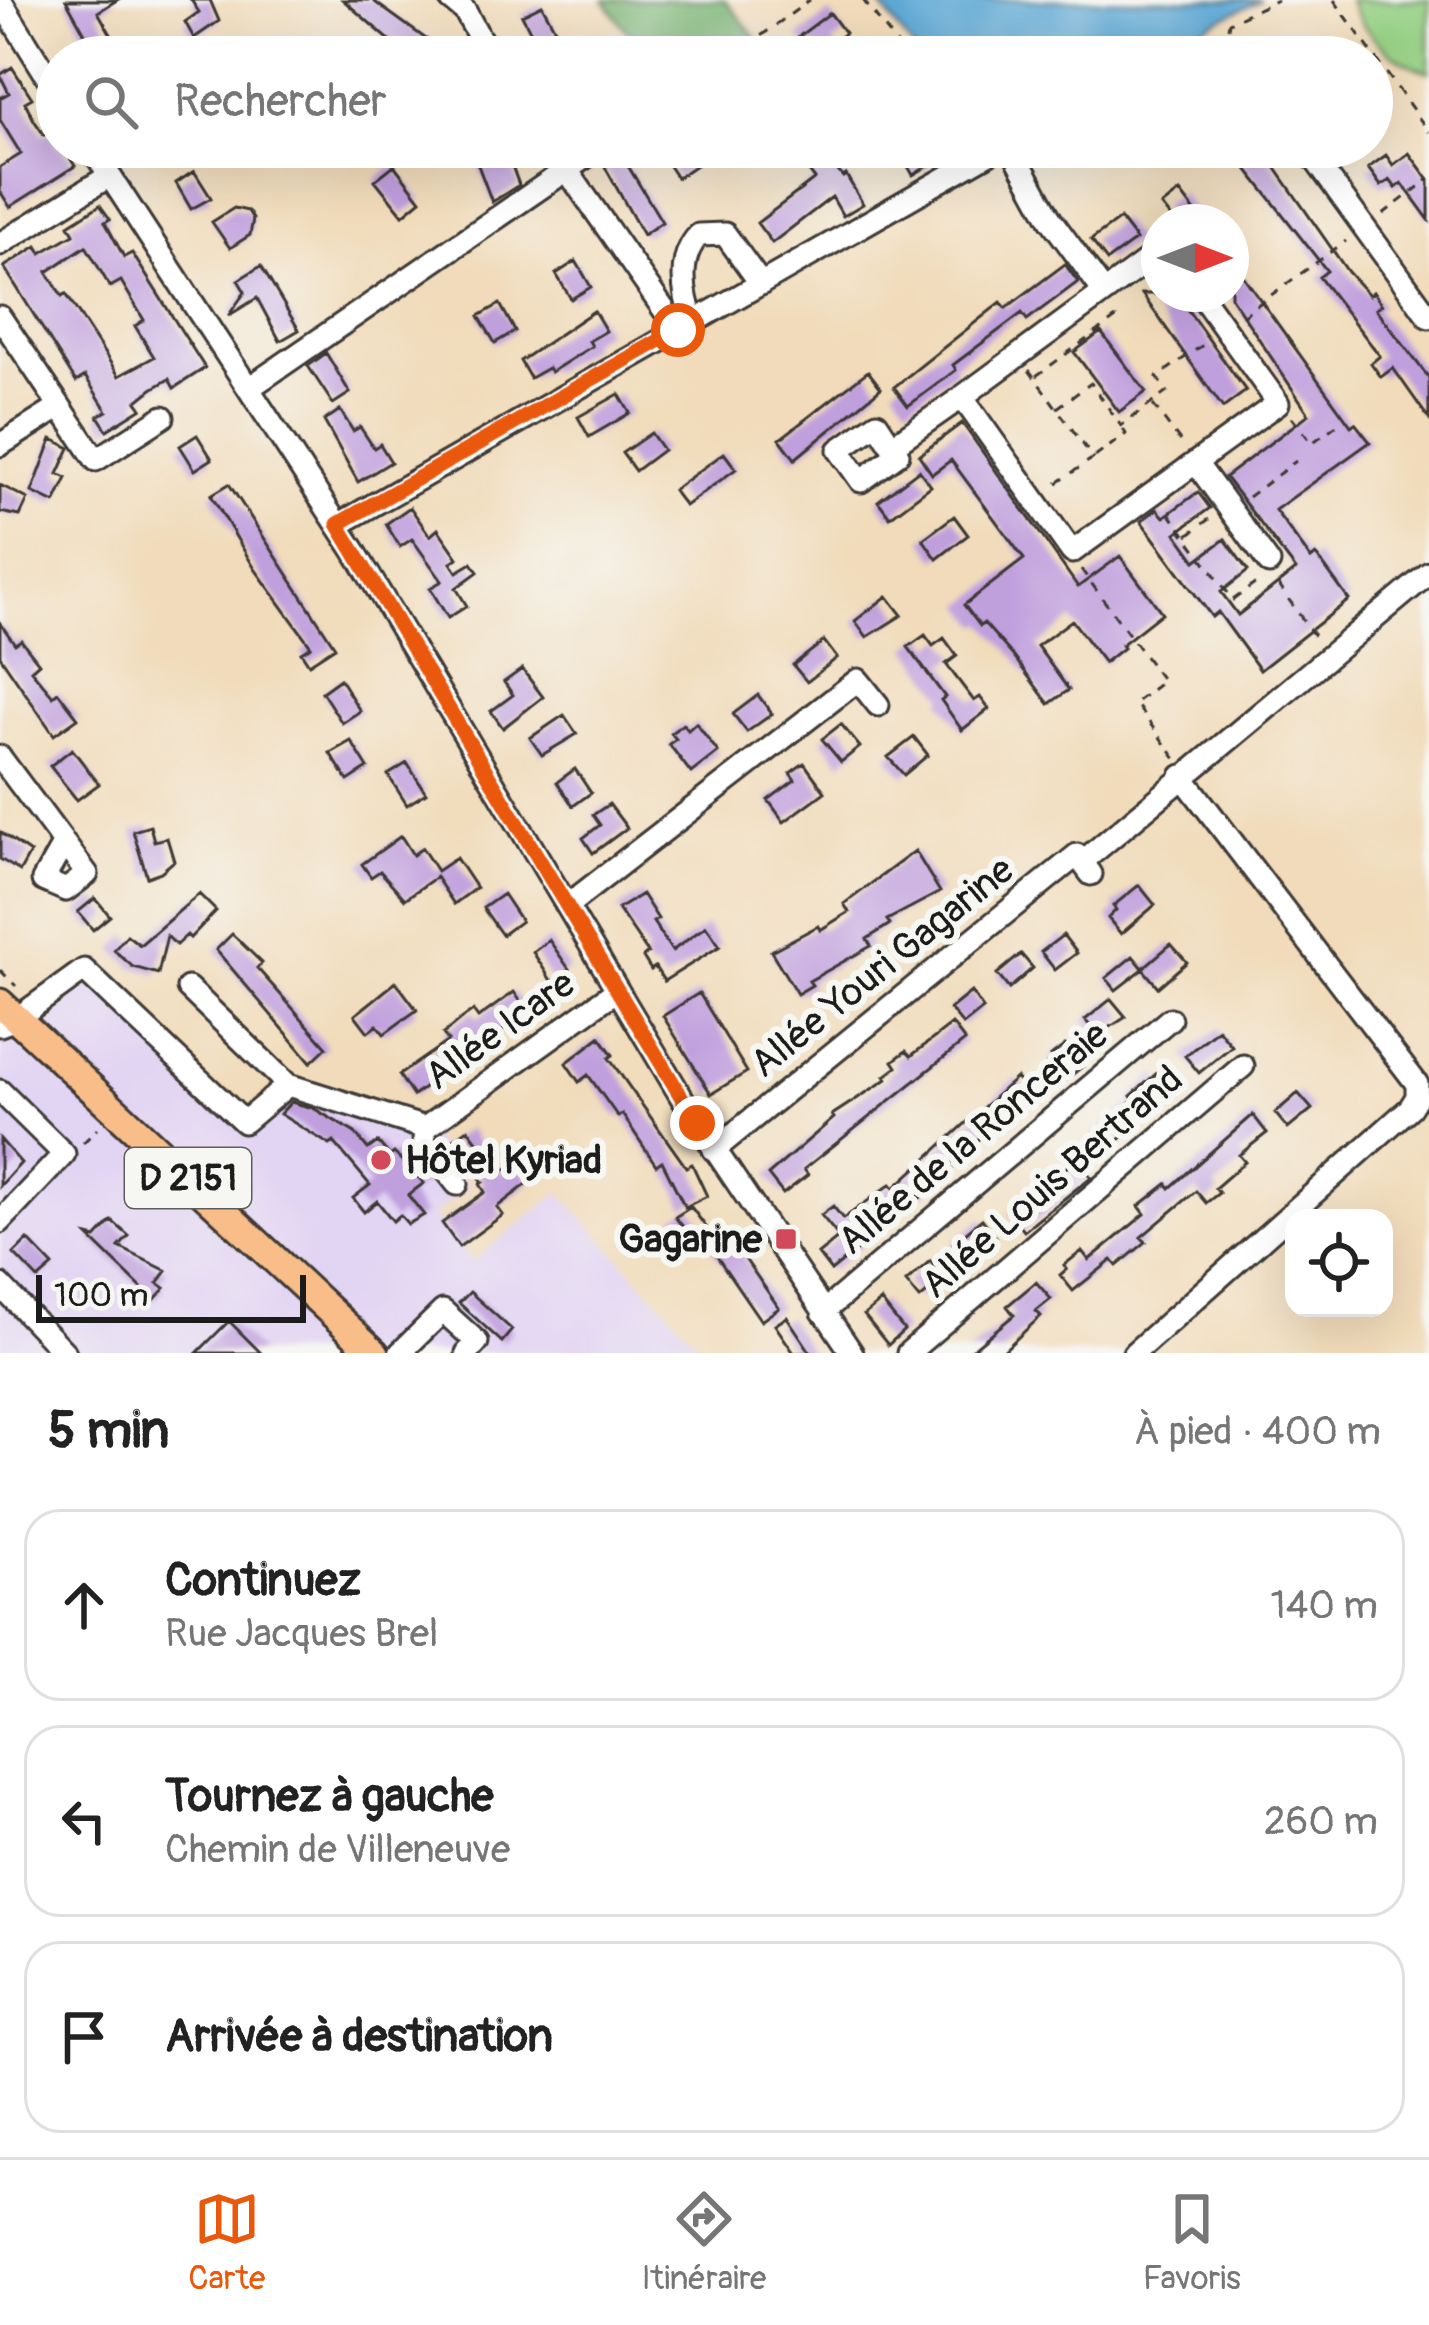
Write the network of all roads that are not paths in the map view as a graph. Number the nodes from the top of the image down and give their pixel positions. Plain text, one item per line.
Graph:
1 (0, 0) edge
2 (451, 0) edge
3 (479, 36) edge
4 (36, 58) edge
5 (105, 168) edge
6 (570, 168) edge
7 (963, 168) edge
8 (1023, 168) edge
9 (1321, 168) edge
10 (567, 170) junction
11 (110, 176) junction
12 (0, 244) edge
13 (1141, 265) edge
14 (761, 284) junction
15 (1102, 294) junction
16 (1213, 312) edge
17 (0, 316) edge
18 (1429, 317) edge
19 (686, 326) junction
20 (249, 388) junction
21 (962, 397) junction
22 (60, 406) junction
23 (163, 417) dead end
24 (0, 445) edge
25 (892, 446) dead end
26 (1196, 463) junction
27 (338, 524) junction
28 (1268, 563) dead end
29 (1429, 573) edge
30 (878, 705) dead end
31 (0, 757) edge
32 (1184, 775) junction
33 (64, 843) dead end
34 (568, 905) junction
35 (188, 988) dead end
36 (616, 990) junction
37 (1170, 1019) dead end
38 (4, 1022) edge
39 (1243, 1066) dead end
40 (288, 1085) junction
41 (0, 1091) edge
42 (425, 1128) junction
43 (714, 1150) junction
44 (457, 1184) dead end
45 (0, 1222) edge
46 (0, 1285) edge
47 (823, 1312) junction
48 (65, 1353) edge
49 (375, 1353) edge
50 (400, 1353) edge
51 (467, 1353) edge
52 (852, 1353) edge
53 (908, 1353) edge
54 (1134, 1353) edge

1 - 4 street
2 - 3 street
5 - 11 street
6 - 10 street
7 - 14 street
8 - 15 street
9 - 18 street
10 - 19 street
10 - 20 street
11 - 12 street
11 - 20 street
13 - 15 street
14 - 19 street
14 - 19 street
15 - 21 street
16 - 26 street
17 - 22 street
19 - 27 street
20 - 27 street
21 - 25 street
21 - 26 street
22 - 23 street
22 - 24 street
26 - 28 street
27 - 34 street
29 - 32 street, Allée Youri Gagarine
30 - 34 street
31 - 33 street
32 - 43 street, Allée Youri Gagarine
32 - 54 street
34 - 36 street
35 - 40 street, Allée Icare
36 - 42 street, Allée Icare
36 - 43 street
37 - 47 street, Allée de la Ronceraie
38 - 40 street
38 - 49 main road, D 2151
39 - 53 street, Allée Louis Bertrand
40 - 42 street, Allée Icare
41 - 45 street
42 - 44 street, Allée Icare
43 - 47 street
46 - 48 street
47 - 52 street
50 - 51 street

